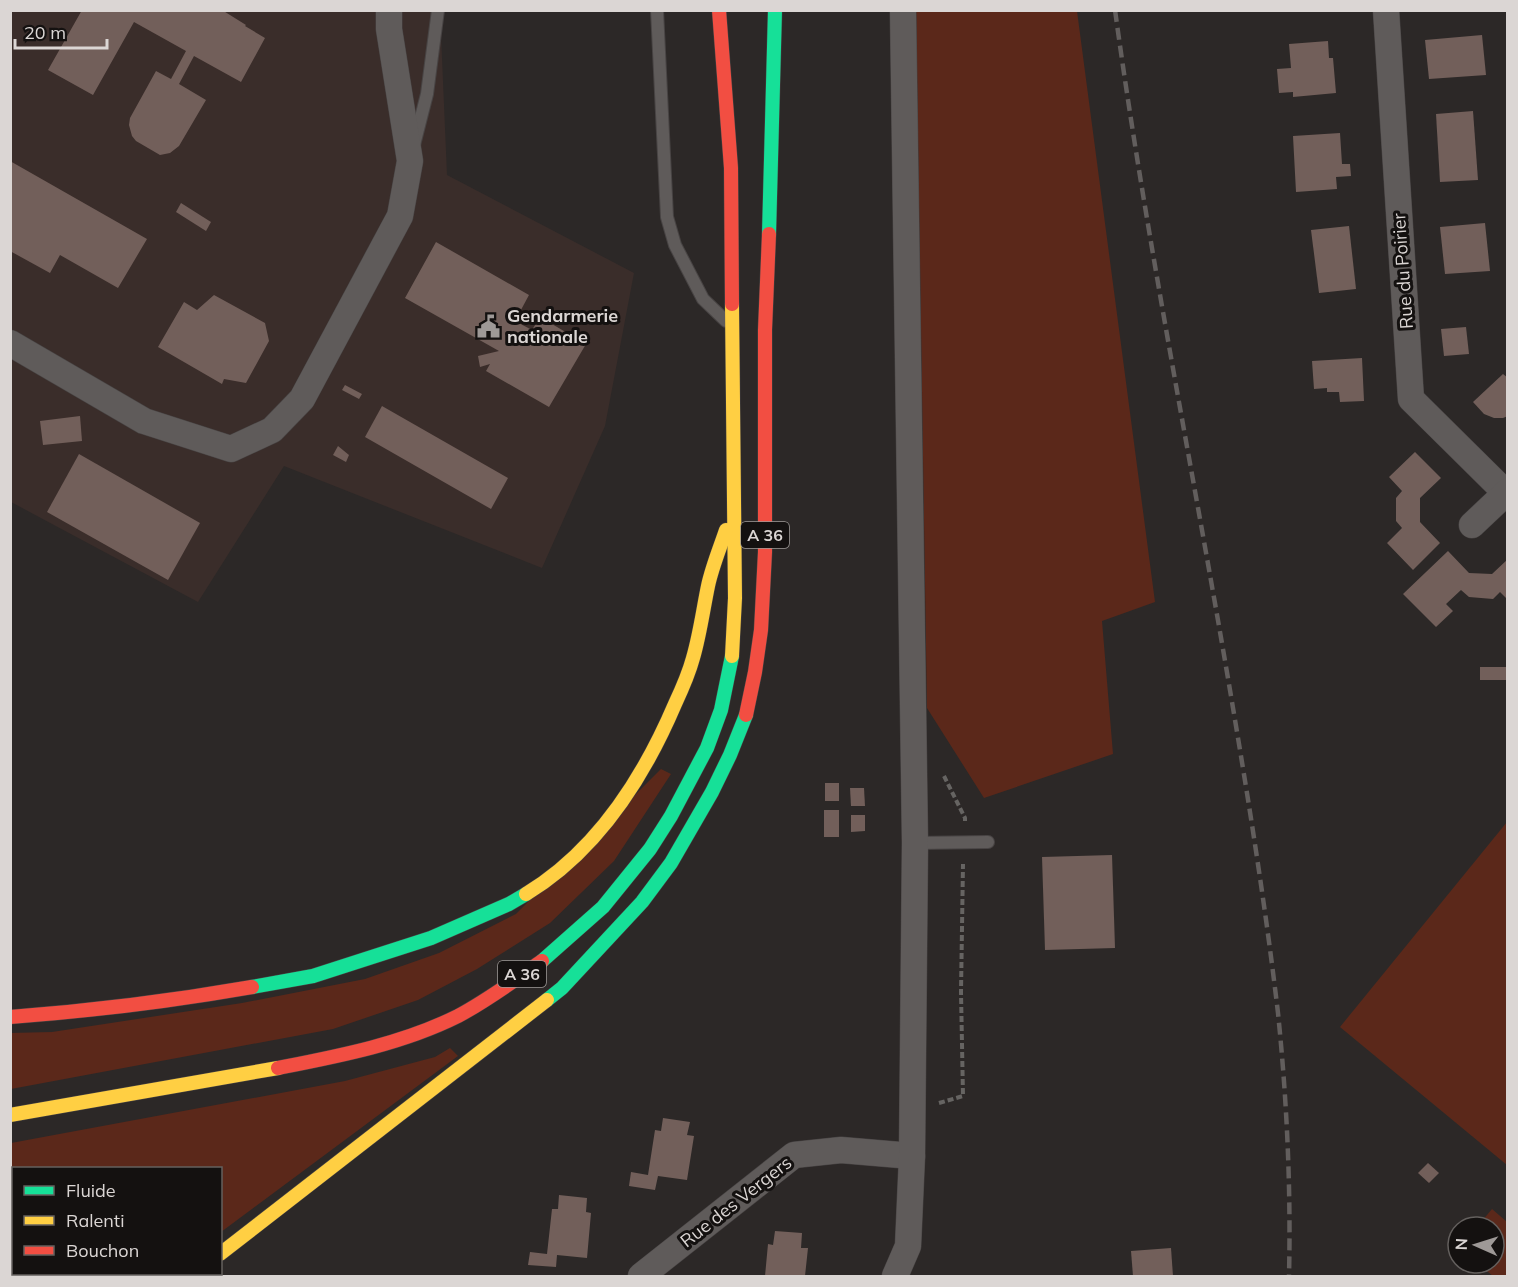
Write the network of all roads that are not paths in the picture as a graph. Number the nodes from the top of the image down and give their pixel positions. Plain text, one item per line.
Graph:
1 (389, 10) edge
2 (438, 10) edge
3 (657, 10) edge
4 (719, 10) edge
5 (775, 10) edge
6 (903, 10) edge
7 (1386, 10) edge
8 (410, 160) junction
9 (732, 327) junction
10 (10, 343) edge
11 (1507, 493) edge
12 (733, 512) junction
13 (1472, 525) dead end
14 (988, 842) dead end
15 (915, 843) junction
16 (642, 902) junction
17 (578, 950) dead end
18 (551, 971) dead end
19 (493, 1011) dead end
20 (10, 1017) edge
21 (10, 1115) edge
22 (912, 1156) junction
23 (222, 1252) edge
24 (641, 1276) edge
25 (895, 1276) edge

1 - 8 street
2 - 8 lane
3 - 9 lane
4 - 9 highway, A 36
5 - 16 highway, A 36
6 - 15 street
7 - 11 street, Rue du Poirier
8 - 10 street
9 - 12 highway, A 36
11 - 13 street, Rue du Poirier
12 - 20 highway, A 36
12 - 21 highway, A 36
14 - 15 lane
15 - 22 street
16 - 17 highway, A 36
16 - 23 highway, A 36
18 - 19 highway, A 36
22 - 24 street, Rue des Vergers
22 - 25 street

